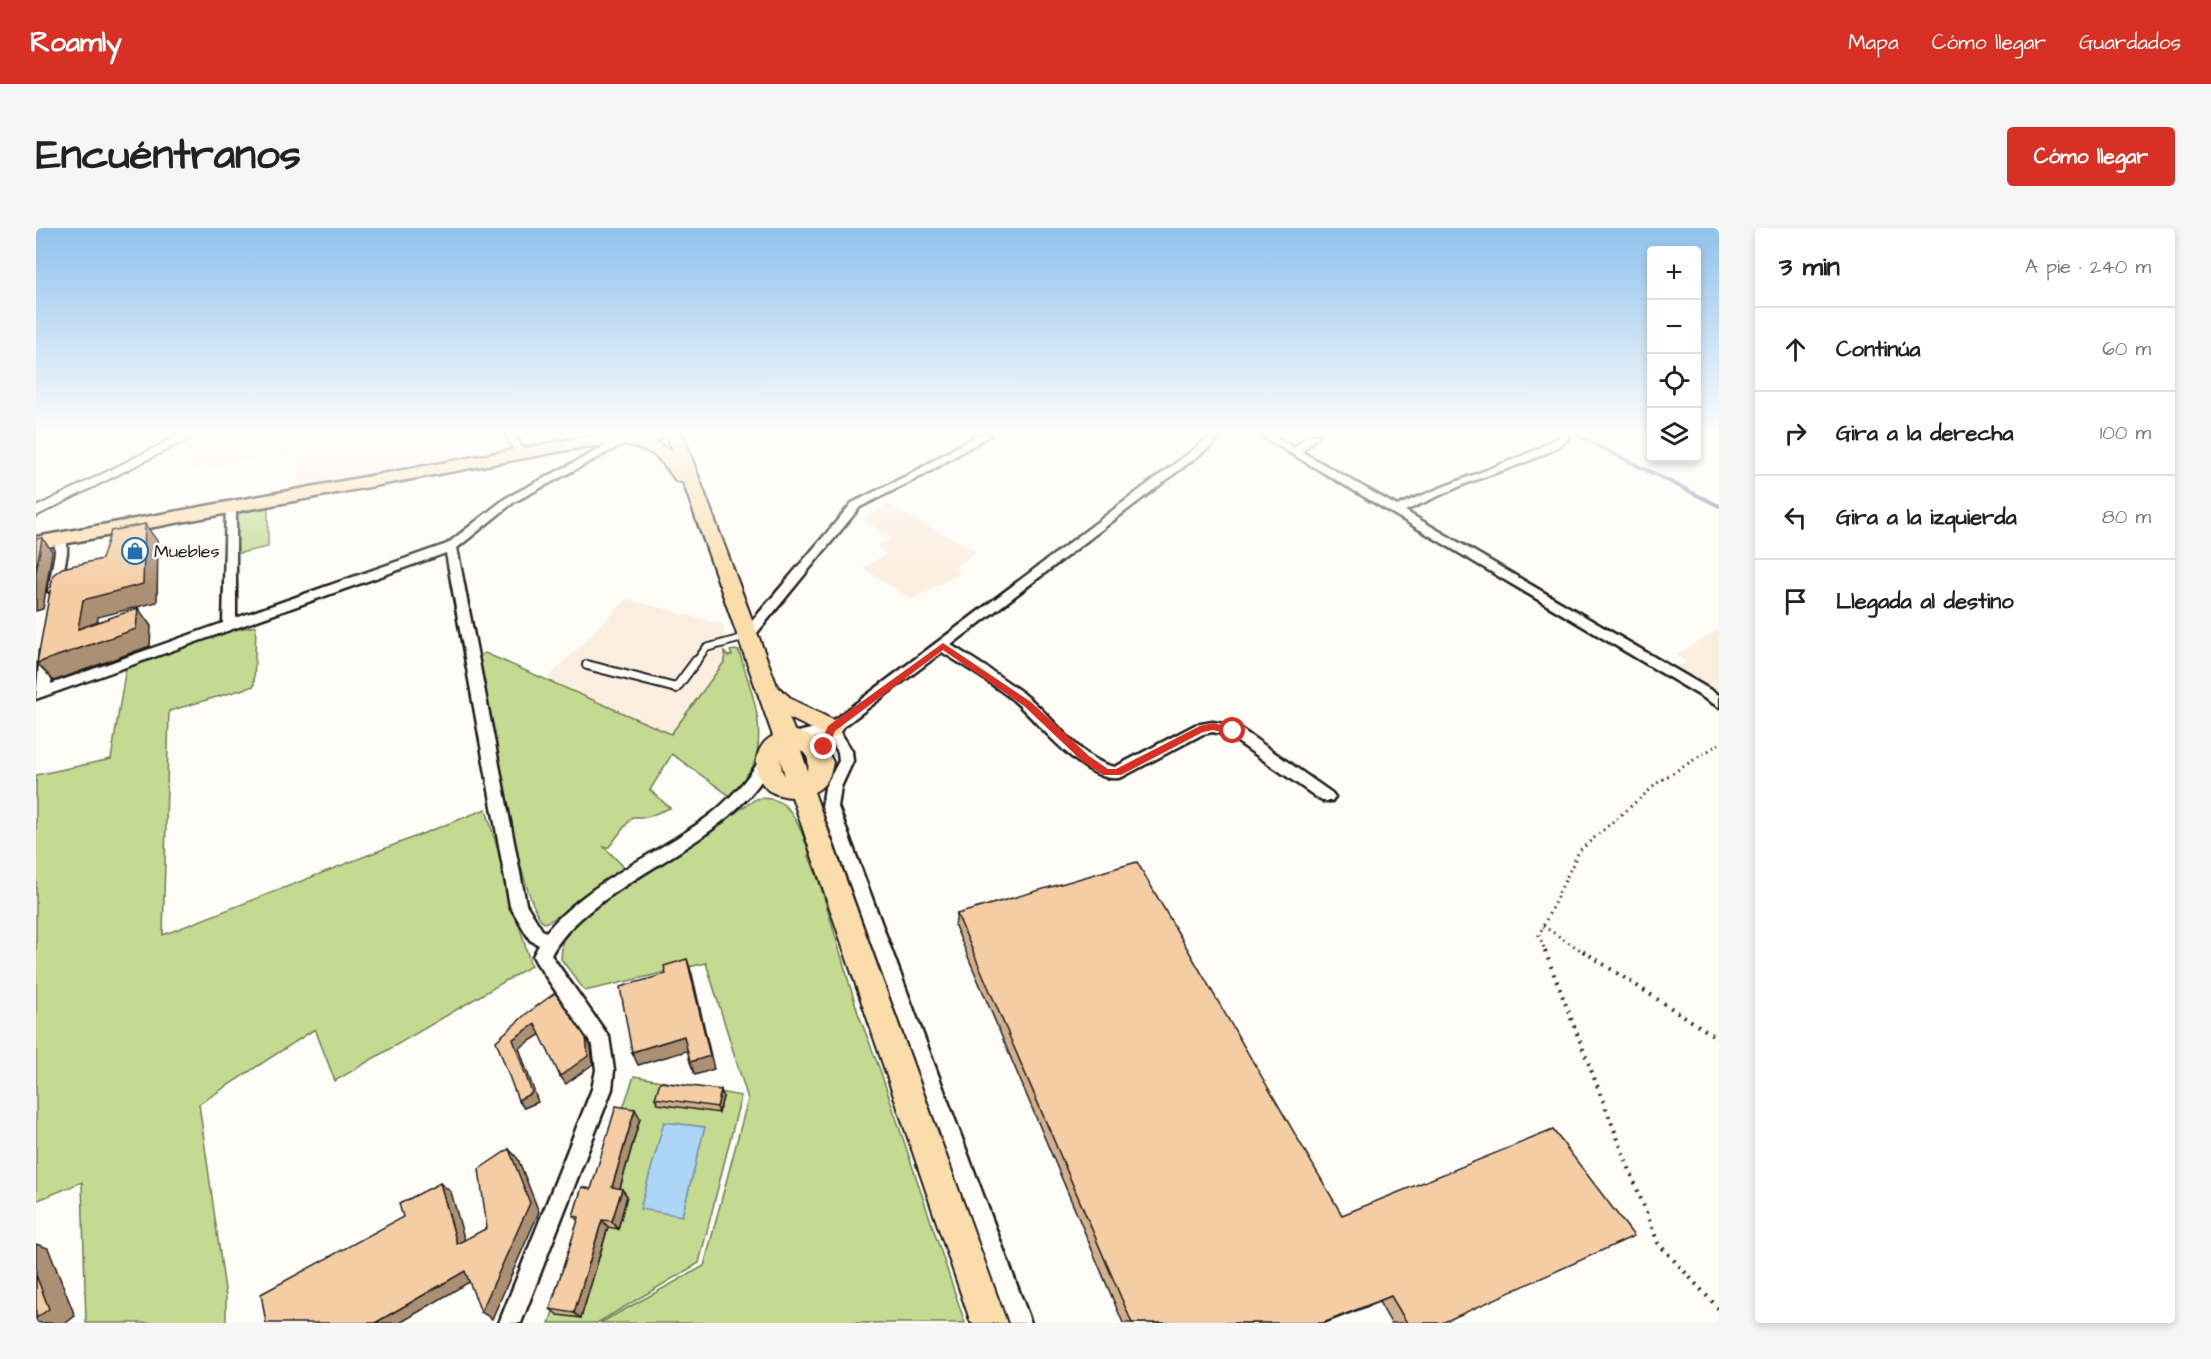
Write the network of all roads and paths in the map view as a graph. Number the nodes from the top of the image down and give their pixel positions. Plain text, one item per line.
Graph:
1 (88, 486) edge
2 (344, 486) edge
3 (541, 486) edge
4 (688, 486) edge
5 (694, 486) edge
6 (699, 486) edge
7 (894, 486) edge
8 (1153, 486) edge
9 (1353, 486) edge
10 (1452, 486) edge
11 (230, 507) junction
12 (1396, 511) junction
13 (36, 512) edge
14 (706, 520) junction
15 (61, 538) junction
16 (36, 543) edge
17 (452, 547) junction
18 (51, 610) edge
19 (230, 626) junction
20 (49, 633) edge
21 (747, 636) junction
22 (943, 646) junction
23 (587, 665) dead end
24 (765, 686) junction
25 (39, 693) edge
26 (1719, 702) edge
27 (831, 729) junction
28 (1719, 744) edge
29 (779, 748) junction
30 (801, 786) junction
31 (1326, 797) dead end
32 (737, 801) junction
33 (1543, 926) junction
34 (547, 941) junction
35 (1719, 1039) edge
36 (1719, 1310) edge
37 (510, 1323) edge
38 (989, 1323) edge
39 (1020, 1323) edge

1 - 13 street
2 - 11 main road
3 - 17 street
4 - 14 highway
5 - 14 highway
6 - 14 highway
7 - 21 street
8 - 22 street
9 - 12 street
10 - 12 street
11 - 15 main road
11 - 19 street
12 - 26 street
14 - 21 highway
15 - 16 main road
15 - 18 street
17 - 19 street
17 - 34 street
19 - 25 street
20 - 25 street
21 - 23 lane
21 - 24 highway
22 - 27 street
22 - 31 street
24 - 27 highway
24 - 29 highway
27 - 29 street
27 - 30 street
27 - 39 street
28 - 33 path
29 - 30 highway
29 - 32 street
30 - 32 street
30 - 38 highway
32 - 34 street
33 - 35 path
33 - 36 path
34 - 37 street

